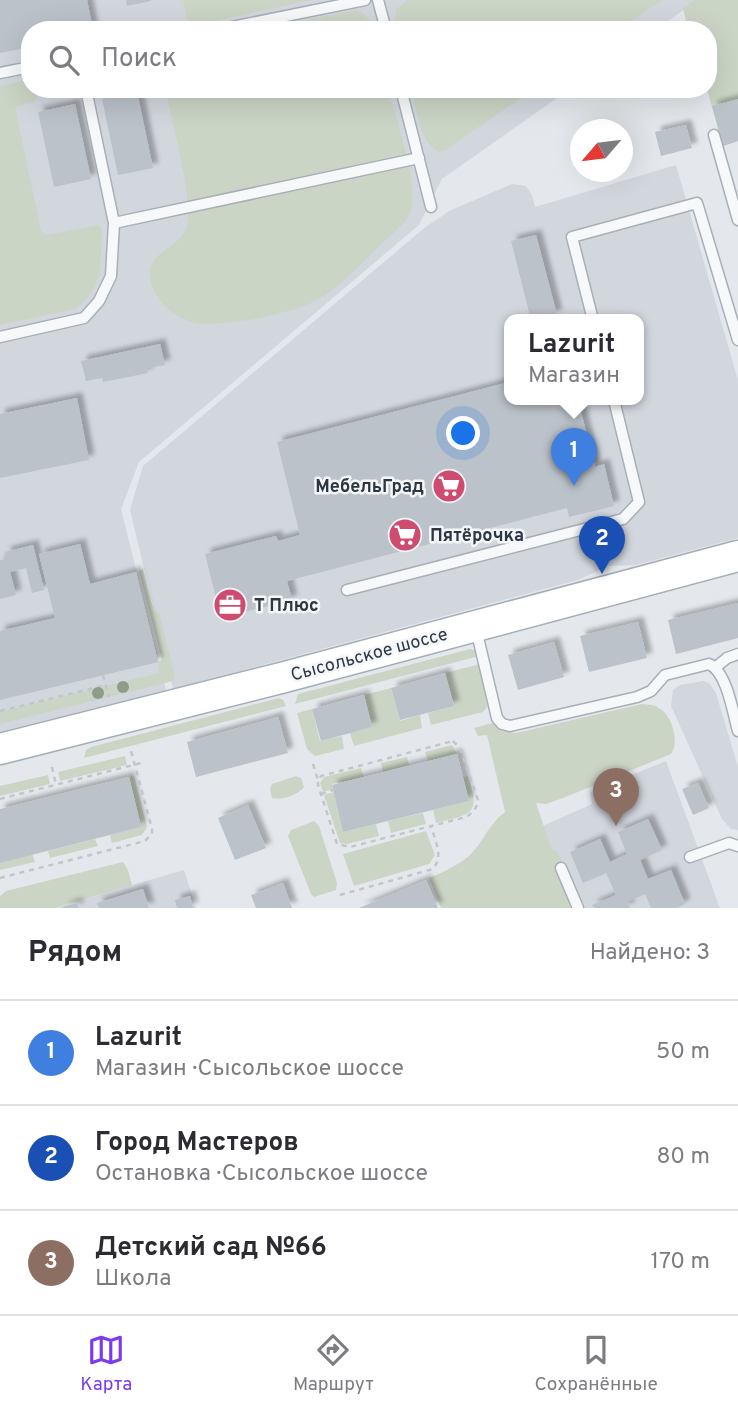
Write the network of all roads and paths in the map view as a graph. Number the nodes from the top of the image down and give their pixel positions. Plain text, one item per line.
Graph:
1 (365, 0) edge
2 (378, 0) edge
3 (261, 21) edge
4 (384, 21) edge
5 (21, 69) edge
6 (0, 73) edge
7 (88, 98) edge
8 (403, 98) edge
9 (714, 135) dead end
10 (419, 158) junction
11 (431, 207) dead end
12 (738, 216) edge
13 (114, 223) junction
14 (591, 314) edge
15 (0, 337) edge
16 (738, 340) edge
17 (615, 405) edge
18 (602, 543) dead end
19 (738, 556) edge
20 (609, 569) dead end
21 (347, 590) dead end
22 (475, 626) junction
23 (738, 654) edge
24 (716, 667) junction
25 (103, 675) dead end
26 (106, 685) junction
27 (109, 700) dead end
28 (0, 711) edge
29 (738, 731) edge
30 (131, 747) dead end
31 (0, 749) edge
32 (141, 763) dead end
33 (313, 764) dead end
34 (135, 765) junction
35 (52, 767) dead end
36 (318, 780) junction
37 (56, 785) junction
38 (333, 790) dead end
39 (321, 794) junction
40 (0, 799) edge
41 (431, 826) junction
42 (738, 846) edge
43 (690, 857) dead end
44 (561, 868) dead end
45 (0, 878) edge
46 (341, 895) dead end
47 (578, 908) edge

1 - 3 lane
2 - 4 lane
5 - 6 lane
7 - 13 lane
8 - 10 lane
9 - 12 lane
10 - 11 lane
10 - 13 lane
13 - 15 lane
14 - 16 lane
17 - 21 lane
18 - 20 path
19 - 22 main road, Сысольское шоссе
22 - 24 lane
22 - 31 main road, Сысольское шоссе
23 - 24 lane
24 - 29 lane
25 - 26 path
26 - 27 path
26 - 28 path
30 - 34 path
32 - 34 path
33 - 36 path
34 - 37 path
34 - 45 path
35 - 37 path
36 - 39 path
36 - 41 path
37 - 40 path
38 - 39 path
39 - 41 path
41 - 46 path
42 - 43 lane
44 - 47 lane

